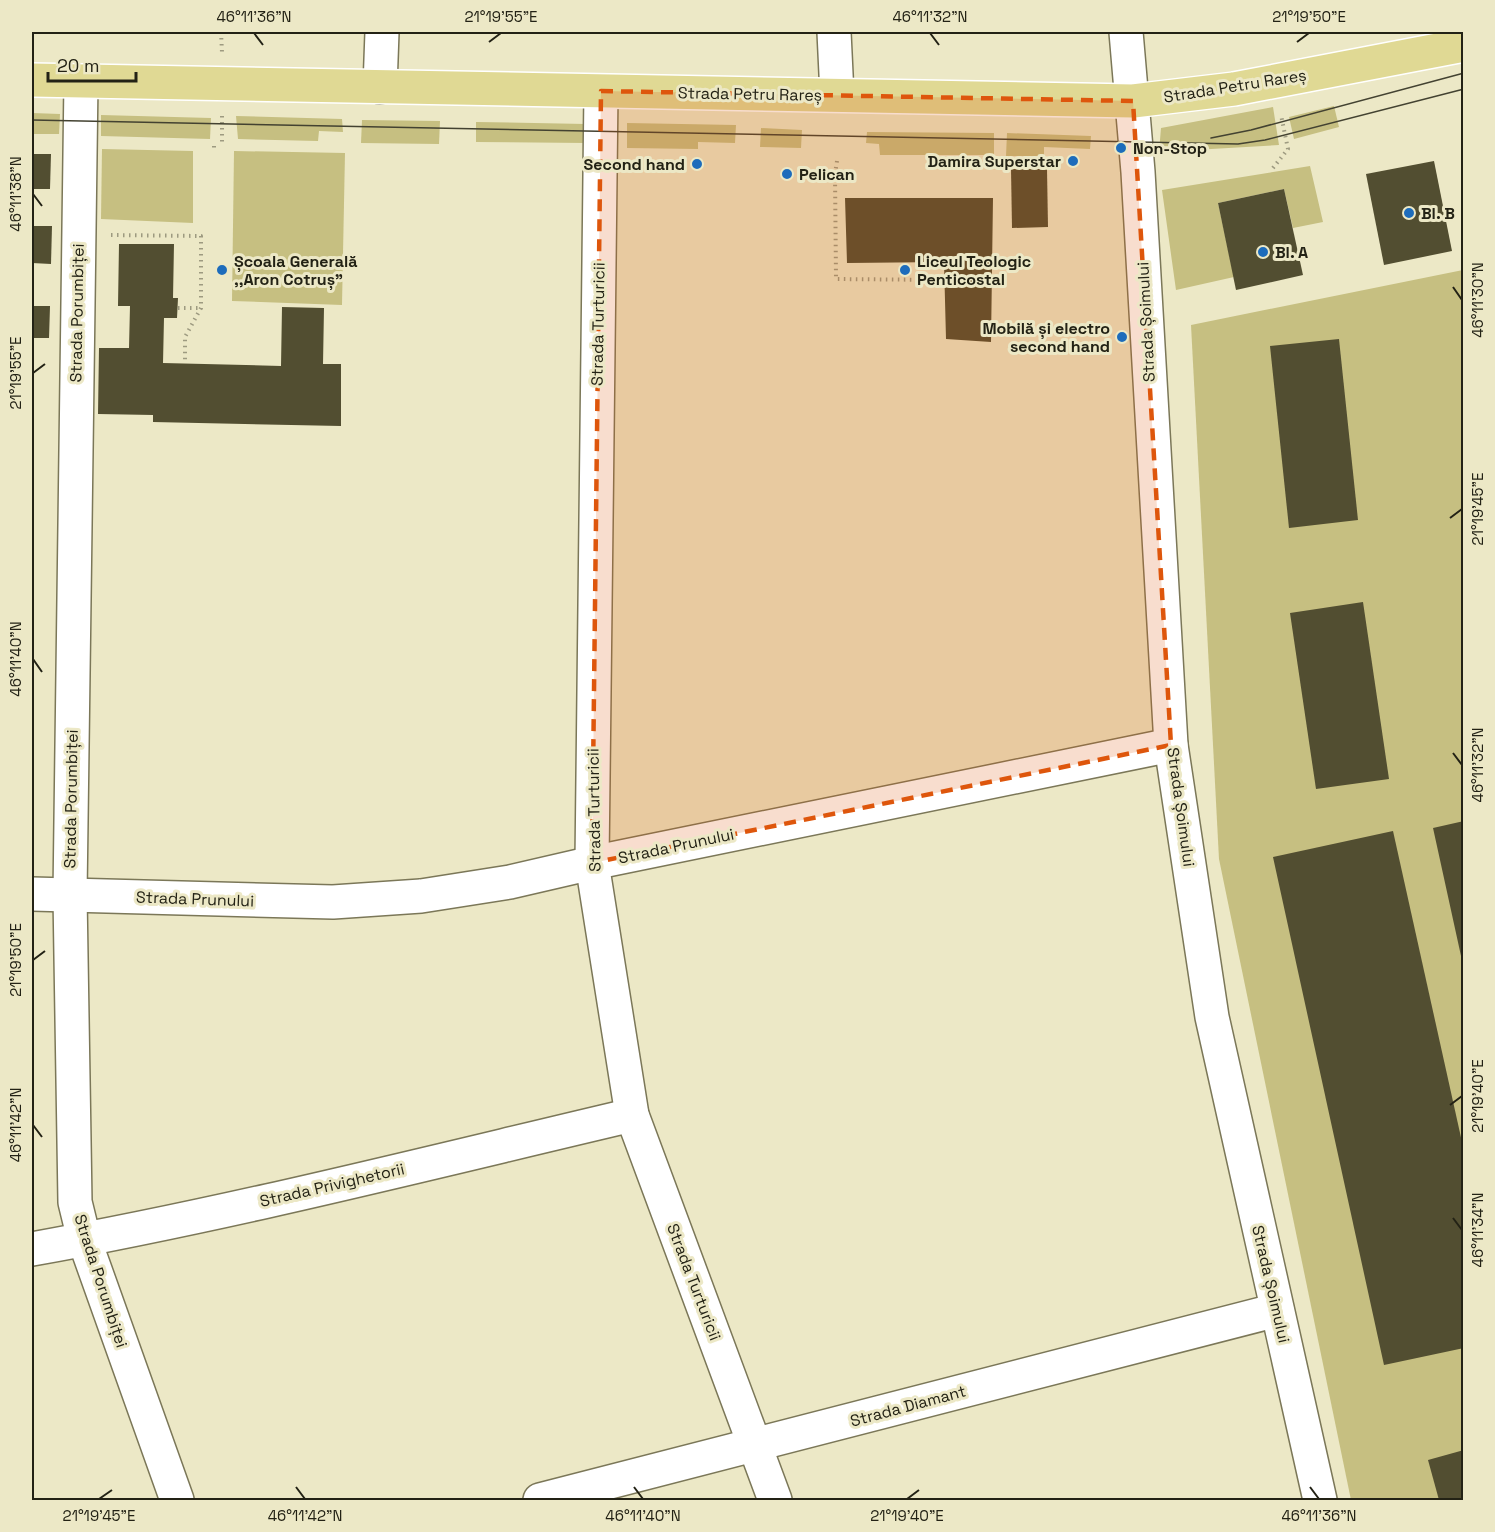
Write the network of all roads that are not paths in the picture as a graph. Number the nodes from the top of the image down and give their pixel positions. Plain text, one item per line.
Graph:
1 (382, 32) edge
2 (834, 32) edge
3 (1126, 32) edge
4 (1464, 45) edge
5 (32, 80) edge
6 (81, 81) junction
7 (380, 87) junction
8 (601, 91) junction
9 (837, 95) junction
10 (1133, 101) junction
11 (1171, 745) junction
12 (592, 863) junction
13 (32, 894) edge
14 (70, 895) junction
15 (632, 1115) junction
16 (84, 1239) junction
17 (32, 1249) edge
18 (1277, 1310) junction
19 (756, 1446) junction
20 (177, 1500) edge
21 (540, 1500) edge
22 (775, 1500) edge
23 (1320, 1500) edge

1 - 7 street
2 - 9 street
3 - 10 street, Strada Șoimului
4 - 10 main road, Strada Petru Rareș
5 - 6 main road, Strada Petru Rareș
6 - 7 main road, Strada Petru Rareș
6 - 14 street, Strada Porumbiței
7 - 8 main road, Strada Petru Rareș
8 - 9 main road, Strada Petru Rareș
8 - 12 street, Strada Turturicii
9 - 10 main road, Strada Petru Rareș
10 - 11 street, Strada Șoimului
11 - 12 street, Strada Prunului
11 - 18 street, Strada Șoimului
12 - 14 street, Strada Prunului
12 - 15 street, Strada Turturicii
13 - 14 street, Strada Prunului
14 - 16 street, Strada Porumbiței
15 - 16 street, Strada Privighetorii
15 - 19 street, Strada Turturicii
16 - 17 street, Strada Privighetorii
16 - 20 street, Strada Porumbiței
18 - 19 street, Strada Diamant
18 - 23 street, Strada Șoimului
19 - 21 street, Strada Diamant
19 - 22 street, Strada Turturicii

